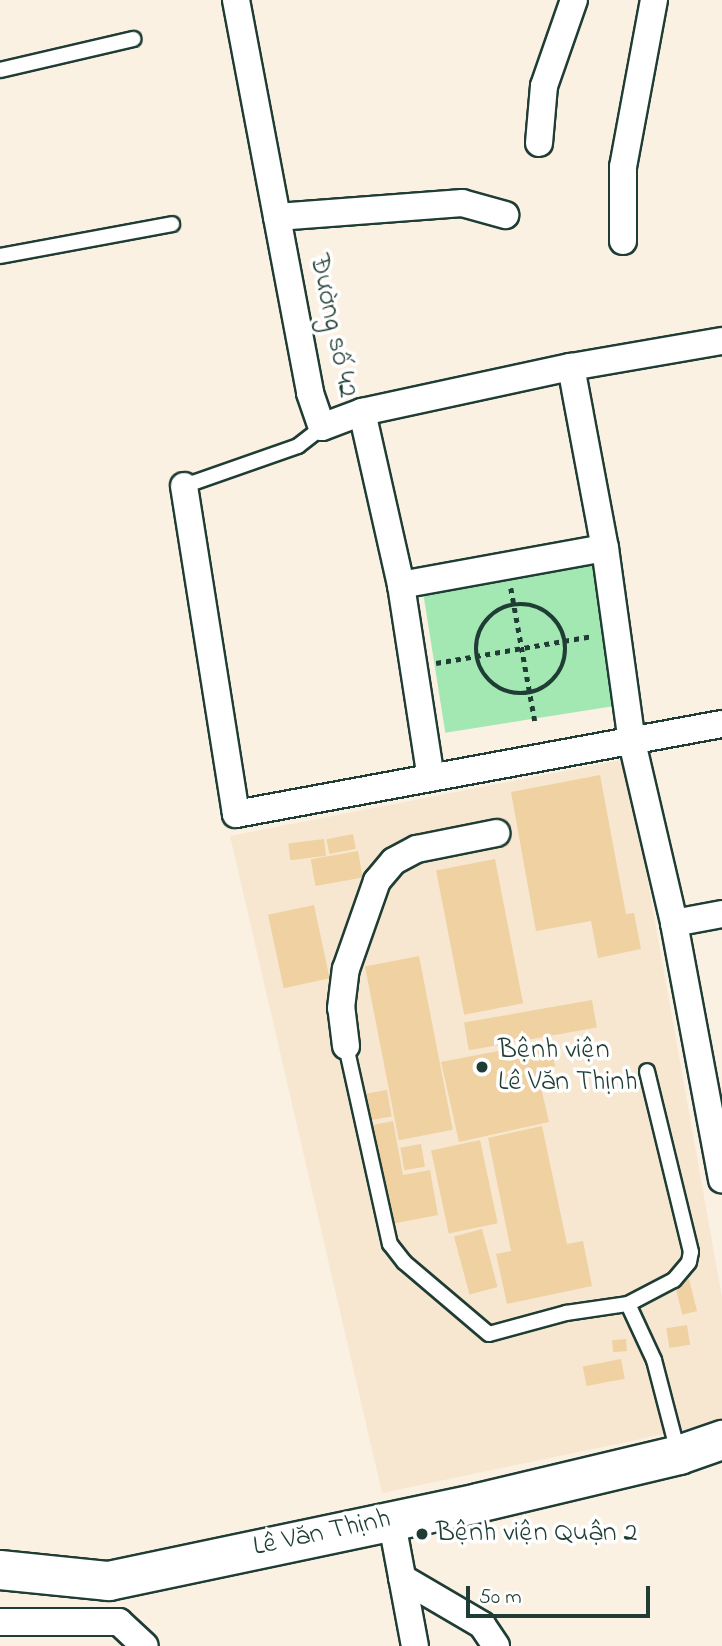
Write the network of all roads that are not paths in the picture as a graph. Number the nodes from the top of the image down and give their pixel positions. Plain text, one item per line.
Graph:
1 (236, 0) edge
2 (574, 0) edge
3 (654, 0) edge
4 (133, 39) dead end
5 (0, 69) edge
6 (539, 143) dead end
7 (505, 215) dead end
8 (277, 217) junction
9 (172, 224) dead end
10 (623, 241) dead end
11 (0, 256) edge
12 (722, 341) edge
13 (571, 367) junction
14 (362, 412) junction
15 (322, 427) junction
16 (184, 485) joint
17 (605, 548) junction
18 (401, 585) junction
19 (722, 724) edge
20 (632, 742) junction
21 (431, 778) junction
22 (496, 833) dead end
23 (722, 915) edge
24 (674, 923) junction
25 (346, 1046) joint
26 (712, 1065) edge
27 (647, 1071) dead end
28 (722, 1180) edge
29 (628, 1304) junction
30 (722, 1440) edge
31 (679, 1455) junction
32 (391, 1518) junction
33 (0, 1570) edge
34 (402, 1578) junction
35 (0, 1622) edge
36 (145, 1646) edge
37 (415, 1646) edge
38 (496, 1646) edge

1 - 8 street, Đường số 42
2 - 6 street
3 - 10 street
4 - 5 lane
7 - 8 street
8 - 15 street, Đường số 42
9 - 11 lane
12 - 13 street, Đường số 42
13 - 14 street, Đường số 42
13 - 17 street
14 - 15 street, Đường số 42
14 - 18 street
15 - 16 lane
16 - 21 street
17 - 18 street
17 - 20 street
18 - 21 street
19 - 20 street
20 - 21 street
20 - 24 street
22 - 25 street
23 - 24 street
24 - 26 street
25 - 29 lane
26 - 28 street
27 - 29 lane
29 - 31 lane
30 - 31 street, Lê Văn Thịnh
31 - 32 street, Lê Văn Thịnh
32 - 33 street, Lê Văn Thịnh
32 - 34 street
34 - 37 street
34 - 38 street
35 - 36 street

